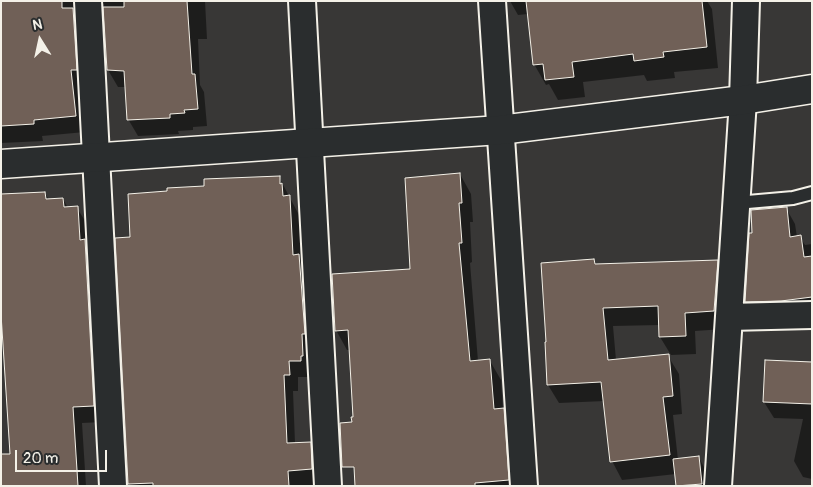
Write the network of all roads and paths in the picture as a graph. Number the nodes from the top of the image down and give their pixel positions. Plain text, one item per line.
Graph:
1 (88, 1) edge
2 (302, 1) edge
3 (492, 1) edge
4 (746, 1) edge
5 (812, 89) edge
6 (743, 100) junction
7 (500, 130) junction
8 (309, 143) junction
9 (96, 158) junction
10 (1, 164) edge
11 (812, 193) edge
12 (736, 203) junction
13 (812, 315) edge
14 (729, 317) junction
15 (113, 486) edge
16 (328, 486) edge
17 (524, 486) edge
18 (718, 486) edge

1 - 9 street
2 - 8 street
3 - 7 street
4 - 6 street
5 - 6 street
6 - 7 street
6 - 12 street
7 - 8 street
7 - 17 street
8 - 9 street
8 - 16 street
9 - 10 street
9 - 15 street
11 - 12 lane
12 - 14 street
13 - 14 street
14 - 18 street

